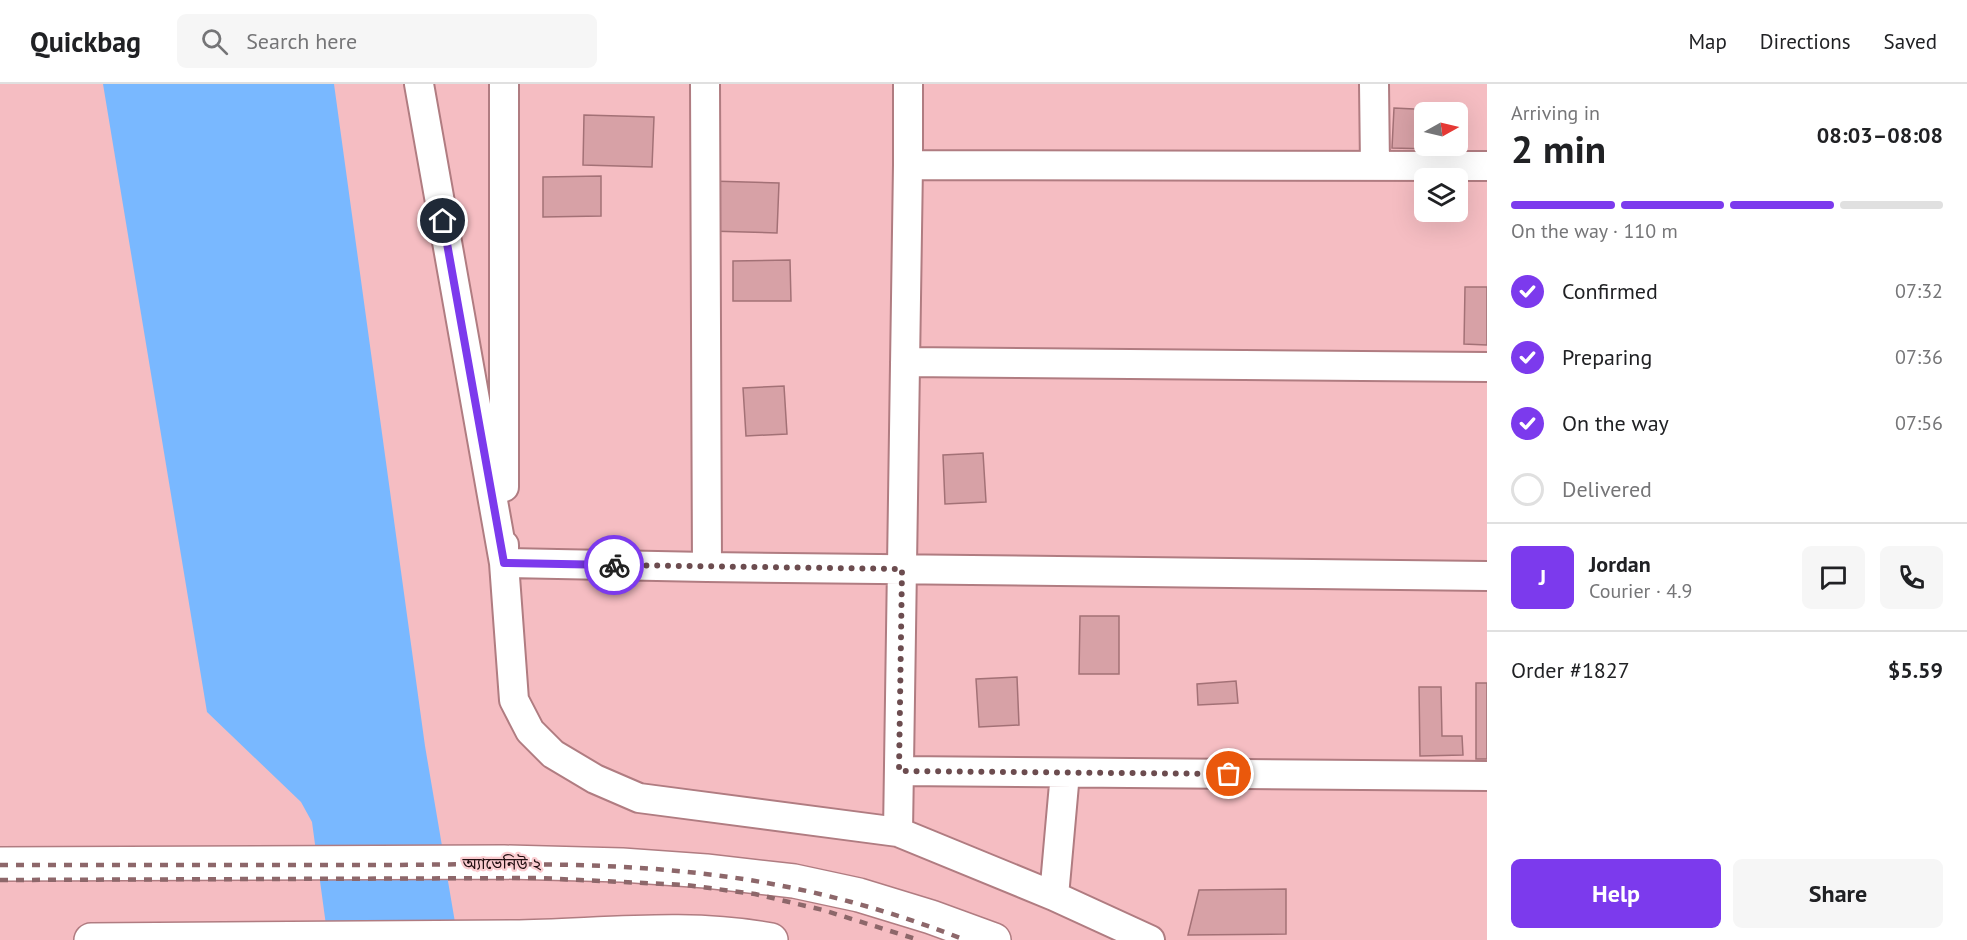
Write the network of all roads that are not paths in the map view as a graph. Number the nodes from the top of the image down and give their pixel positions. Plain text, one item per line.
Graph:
1 (419, 84) edge
2 (504, 84) edge
3 (705, 84) edge
4 (908, 84) edge
5 (1374, 84) edge
6 (908, 165) junction
7 (1375, 165) junction
8 (1487, 166) edge
9 (905, 362) junction
10 (1487, 367) edge
11 (504, 563) junction
12 (707, 567) junction
13 (902, 569) junction
14 (1487, 576) edge
15 (899, 771) junction
16 (1065, 773) junction
17 (1487, 776) edge
18 (898, 832) junction
19 (0, 864) edge
20 (1054, 896) junction
21 (711, 937) edge
22 (91, 940) edge
23 (771, 940) edge
24 (994, 940) edge
25 (1150, 940) edge

1 - 11 street
2 - 11 street
3 - 12 street
4 - 6 street
5 - 7 street
6 - 7 street
6 - 9 street
7 - 8 street
9 - 10 street
9 - 13 street
11 - 12 street
11 - 18 street
12 - 13 street
13 - 14 street
13 - 15 street
15 - 16 street
15 - 18 street
16 - 17 street
16 - 20 street
18 - 20 street
19 - 24 main road, অ্যাভেনিউ ২
20 - 25 street
21 - 22 main road
21 - 23 main road

